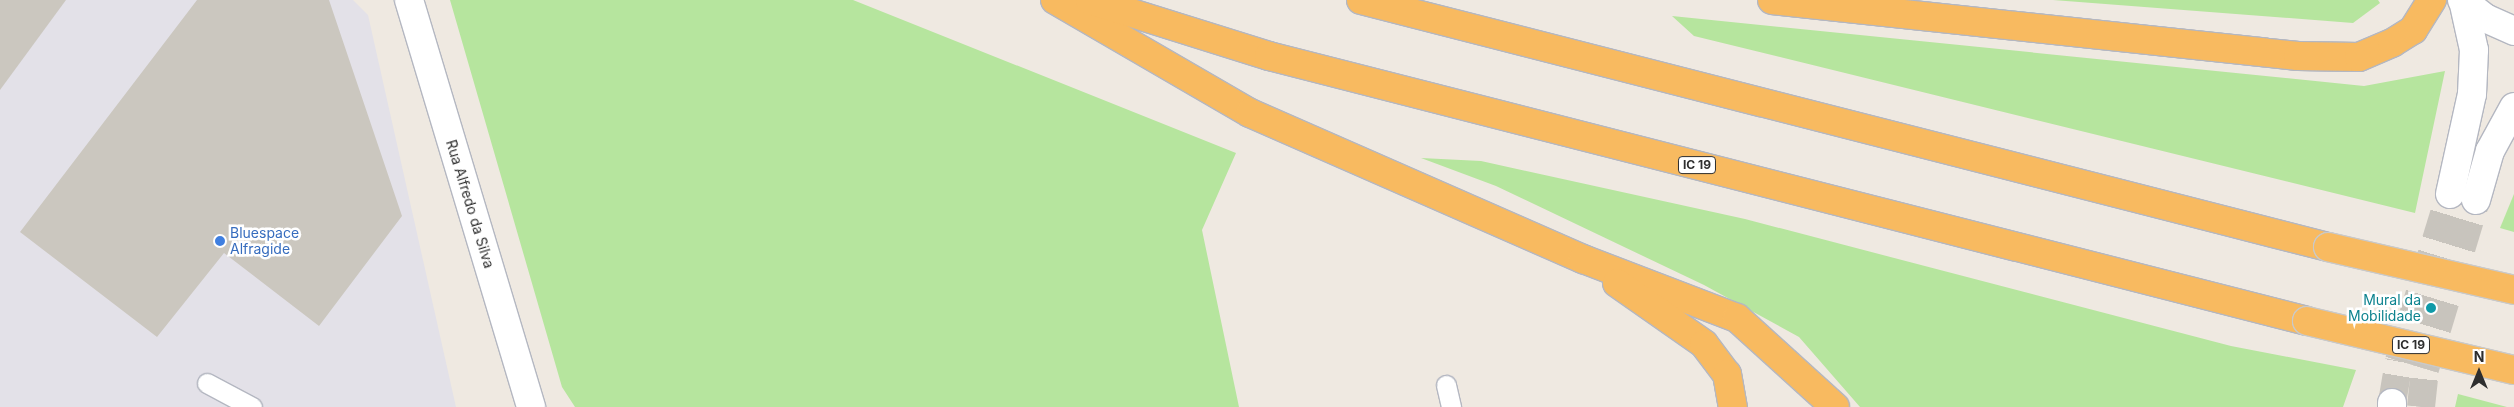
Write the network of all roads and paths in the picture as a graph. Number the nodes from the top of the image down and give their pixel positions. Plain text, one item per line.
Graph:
1 (409, 0) edge
2 (1055, 0) edge
3 (1090, 0) edge
4 (1361, 0) edge
5 (1772, 0) edge
6 (2432, 0) edge
7 (2462, 0) edge
8 (2514, 31) edge
9 (2514, 107) edge
10 (1583, 259) junction
11 (2514, 290) edge
12 (2514, 370) edge
13 (207, 383) dead end
14 (1446, 385) dead end
15 (252, 407) edge
16 (531, 407) edge
17 (1451, 407) edge
18 (1733, 407) edge
19 (1835, 407) edge

1 - 16 street, Rua Alfredo da Silva
2 - 10 highway
3 - 12 highway, IC 19, bridge
4 - 11 highway, bridge
5 - 6 highway
7 - 8 street
7 - 9 street
10 - 18 highway
10 - 19 highway
13 - 15 lane
14 - 17 lane

